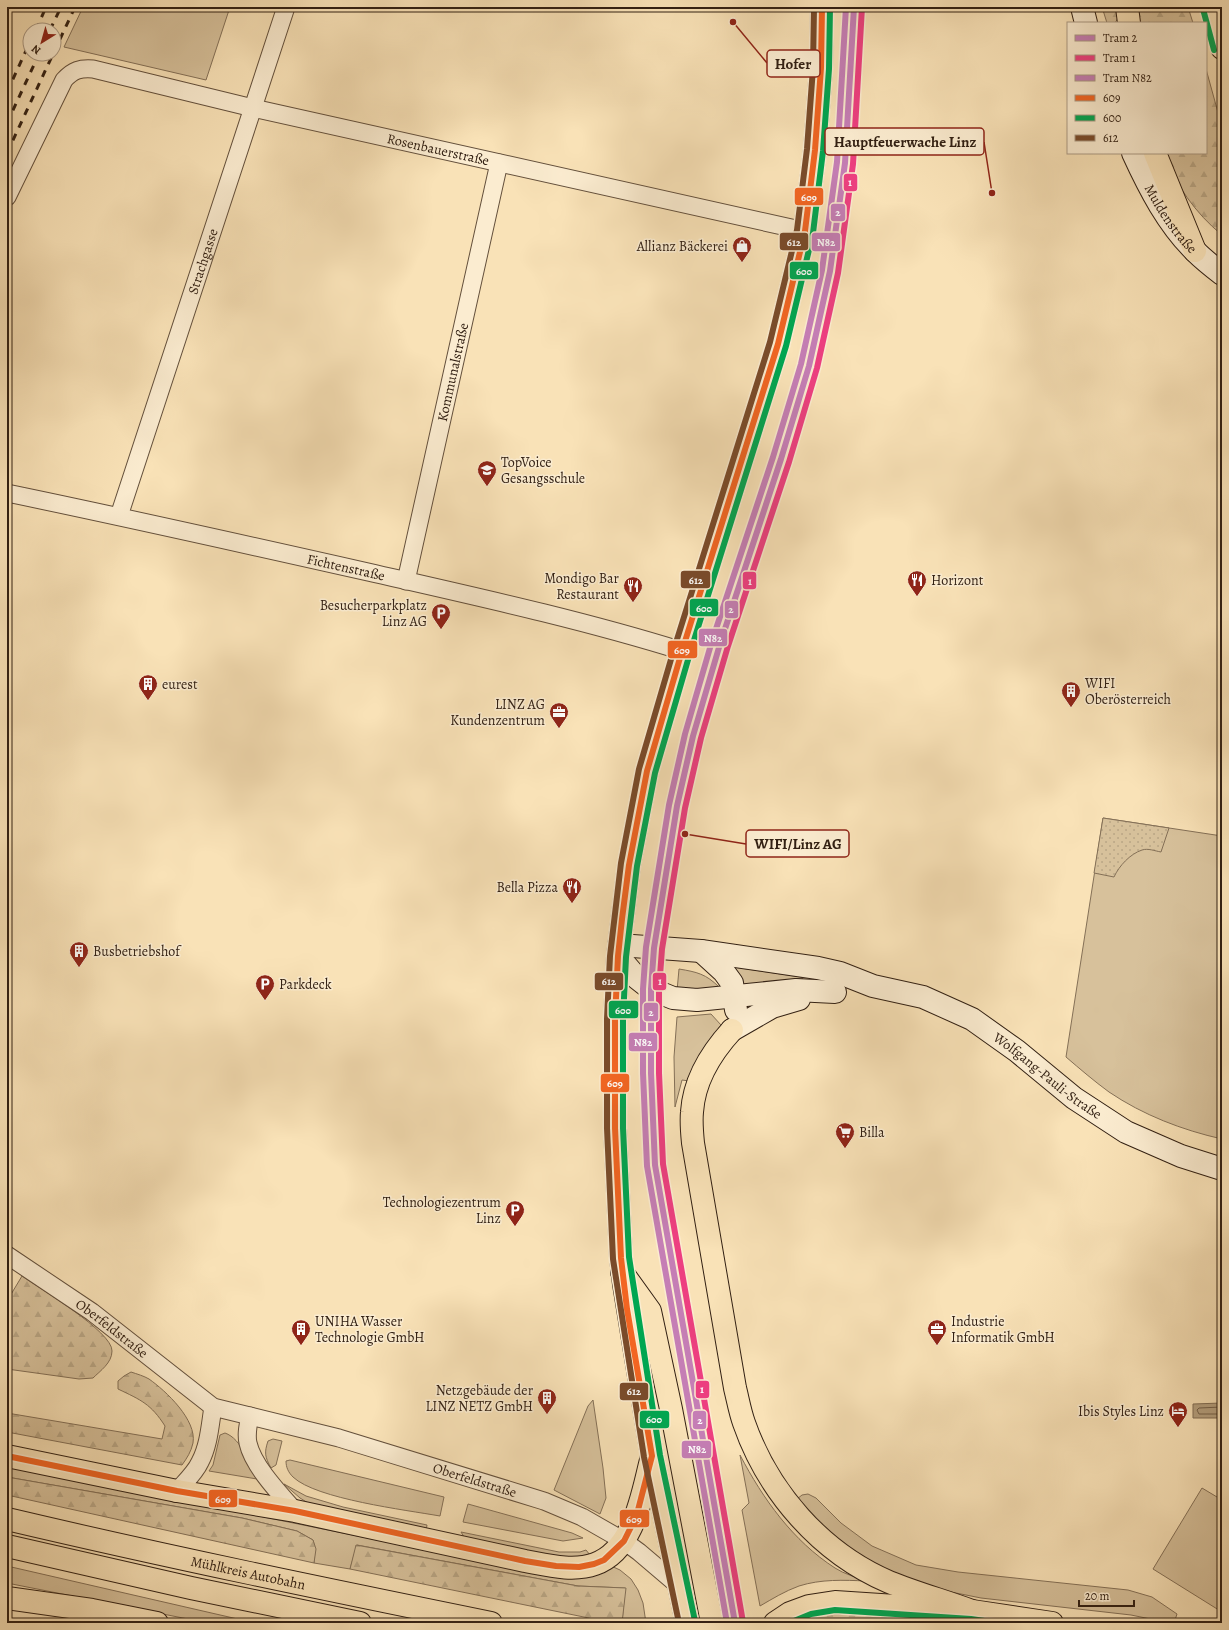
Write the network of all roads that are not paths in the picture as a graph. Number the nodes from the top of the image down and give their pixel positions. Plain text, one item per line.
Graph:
1 (286, 7) edge
2 (822, 7) edge
3 (1082, 7) edge
4 (1211, 7) edge
5 (1086, 22) edge
6 (1220, 39) edge
7 (252, 108) junction
8 (1134, 154) edge
9 (1155, 154) edge
10 (499, 163) junction
11 (7, 197) edge
12 (805, 231) junction
13 (1195, 251) junction
14 (1222, 274) edge
15 (7, 493) edge
16 (119, 516) junction
17 (406, 581) junction
18 (682, 651) junction
19 (618, 950) junction
20 (701, 952) junction
21 (873, 986) junction
22 (835, 992) junction
23 (734, 996) junction
24 (732, 1030) junction
25 (1222, 1169) edge
26 (7, 1255) edge
27 (622, 1272) junction
28 (213, 1407) junction
29 (250, 1416) junction
30 (7, 1456) edge
31 (652, 1456) junction
32 (177, 1491) junction
33 (295, 1511) junction
34 (7, 1519) edge
35 (624, 1541) junction
36 (7, 1546) edge
37 (679, 1586) junction
38 (7, 1599) edge
39 (972, 1611) junction
40 (350, 1621) edge
41 (71, 1623) edge
42 (156, 1623) edge
43 (491, 1623) edge
44 (687, 1623) edge
45 (712, 1623) edge
46 (775, 1623) edge
47 (1052, 1623) edge

1 - 7 street, Strachgasse
2 - 12 main road
3 - 5 main road
4 - 6 main road
7 - 10 street, Rosenbauerstraße
7 - 11 street, Rosenbauerstraße
7 - 16 street, Strachgasse
8 - 13 main road, Muldenstraße
9 - 13 main road
10 - 12 street, Rosenbauerstraße
10 - 17 street, Kommunalstraße
12 - 18 main road
13 - 14 main road, Muldenstraße
15 - 16 street, Fichtenstraße
16 - 17 street, Fichtenstraße
17 - 18 street, Fichtenstraße
18 - 19 main road
19 - 20 main road, Wolfgang-Pauli-Straße
19 - 23 main road, Wolfgang-Pauli-Straße
19 - 27 main road
20 - 21 main road, Wolfgang-Pauli-Straße
20 - 23 main road
21 - 22 main road, Wolfgang-Pauli-Straße
21 - 25 main road, Wolfgang-Pauli-Straße
22 - 23 main road, Wolfgang-Pauli-Straße
22 - 24 main road, Wolfgang-Pauli-Straße
23 - 24 main road
24 - 39 main road
26 - 28 street, Oberfeldstraße
27 - 31 main road
27 - 45 main road
28 - 29 street, Oberfeldstraße
28 - 32 street
29 - 33 street
29 - 35 street, Oberfeldstraße
30 - 32 main road
31 - 35 main road
31 - 37 main road
32 - 33 main road
33 - 35 main road
34 - 43 main road, Mühlkreis Autobahn
35 - 37 street, Oberfeldstraße
36 - 40 main road, Mühlkreis Autobahn
37 - 44 main road
38 - 41 main road
38 - 42 main road
39 - 46 main road
39 - 47 main road

